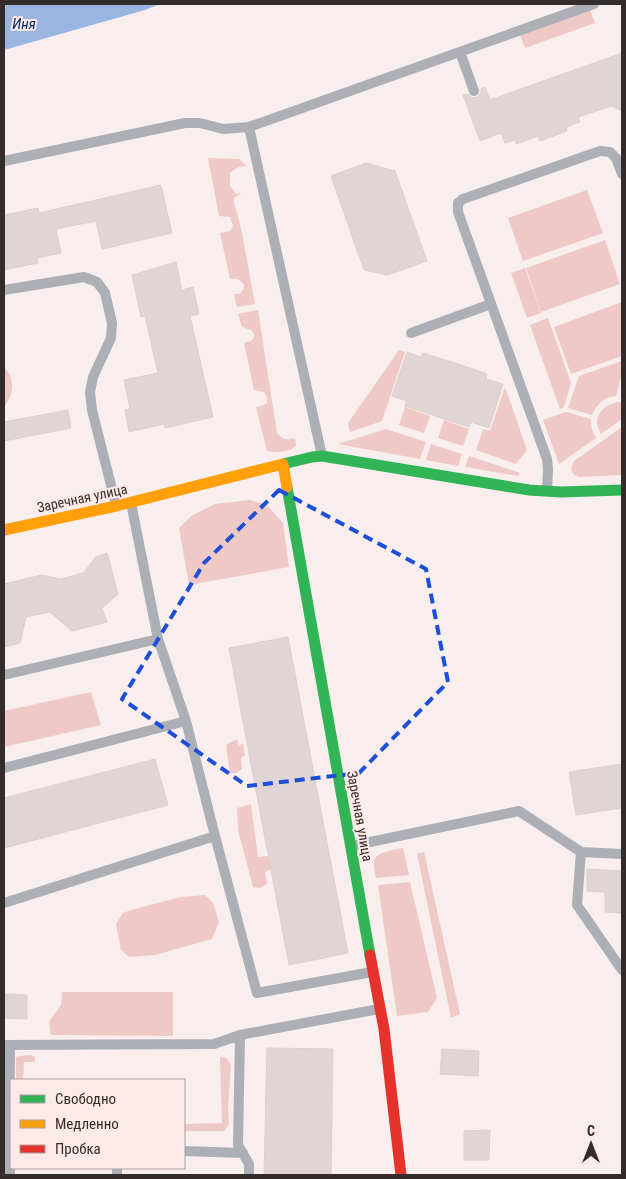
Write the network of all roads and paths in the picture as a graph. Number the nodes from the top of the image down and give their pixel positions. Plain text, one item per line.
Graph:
1 (594, 4) edge
2 (460, 52) junction
3 (474, 92) dead end
4 (249, 127) junction
5 (4, 161) edge
6 (622, 174) edge
7 (4, 290) edge
8 (491, 304) junction
9 (411, 333) dead end
10 (322, 456) junction
11 (283, 464) junction
12 (622, 490) edge
13 (547, 492) junction
14 (131, 502) junction
15 (116, 506) junction
16 (4, 530) edge
17 (158, 639) junction
18 (4, 675) edge
19 (186, 721) junction
20 (4, 768) edge
21 (214, 836) junction
22 (350, 847) junction
23 (581, 852) junction
24 (622, 854) edge
25 (4, 903) edge
26 (622, 970) edge
27 (373, 972) junction
28 (380, 1009) junction
29 (240, 1035) junction
30 (7, 1045) edge
31 (10, 1147) edge
32 (185, 1151) edge
33 (243, 1153) junction
34 (8, 1173) edge
35 (249, 1175) edge
36 (401, 1175) edge

1 - 2 lane
2 - 3 lane
2 - 4 lane
4 - 5 lane
4 - 10 lane
6 - 8 lane
7 - 15 lane
8 - 9 lane
8 - 13 lane
10 - 11 street, Заречная улица
10 - 13 street, Заречная улица
11 - 14 street, Заречная улица
11 - 22 street, Заречная улица
12 - 13 street, Заречная улица
14 - 15 street, Заречная улица
14 - 17 lane
15 - 16 street, Заречная улица
17 - 18 lane
17 - 19 lane
19 - 20 lane
19 - 21 lane
21 - 25 lane
21 - 27 lane
22 - 23 lane
22 - 27 street, Заречная улица
23 - 24 lane
23 - 26 lane
27 - 28 street, Заречная улица
28 - 29 lane
28 - 36 street, Заречная улица
29 - 30 lane
29 - 33 lane
30 - 31 lane
31 - 34 lane
32 - 33 lane
33 - 35 lane

